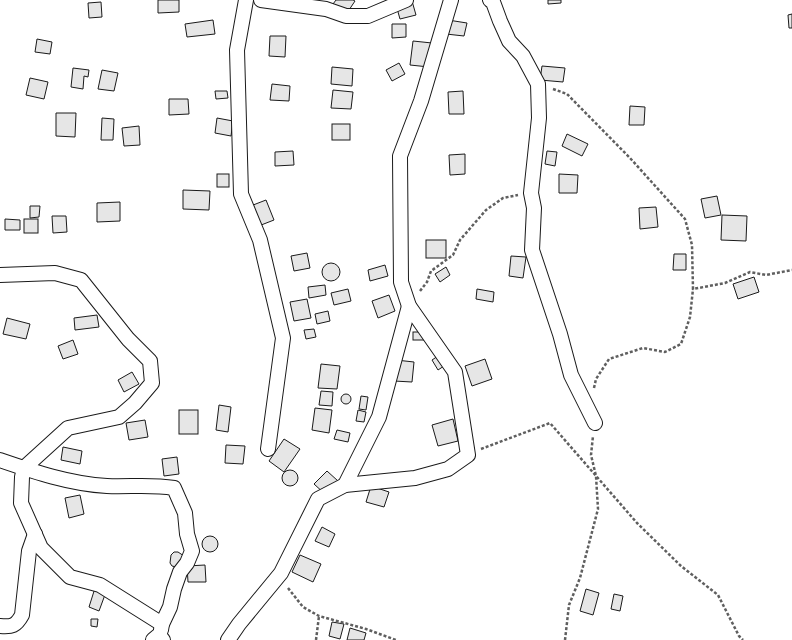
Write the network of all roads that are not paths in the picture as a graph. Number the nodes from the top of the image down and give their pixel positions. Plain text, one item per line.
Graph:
1 (246, 0) edge
2 (261, 0) edge
3 (406, 0) edge
4 (451, 0) edge
5 (490, 0) edge
6 (0, 275) edge
7 (409, 306) junction
8 (595, 423) road end
9 (268, 449) dead end
10 (0, 460) edge
11 (24, 468) junction
12 (345, 485) junction
13 (34, 534) junction
14 (0, 626) edge
15 (160, 634) edge
16 (228, 640) edge

1 - 9 street
2 - 3 street
4 - 7 street
5 - 8 street
6 - 11 street
7 - 12 street
7 - 12 street
10 - 11 street
11 - 13 street
11 - 15 street
12 - 16 street
13 - 14 street
13 - 15 street

